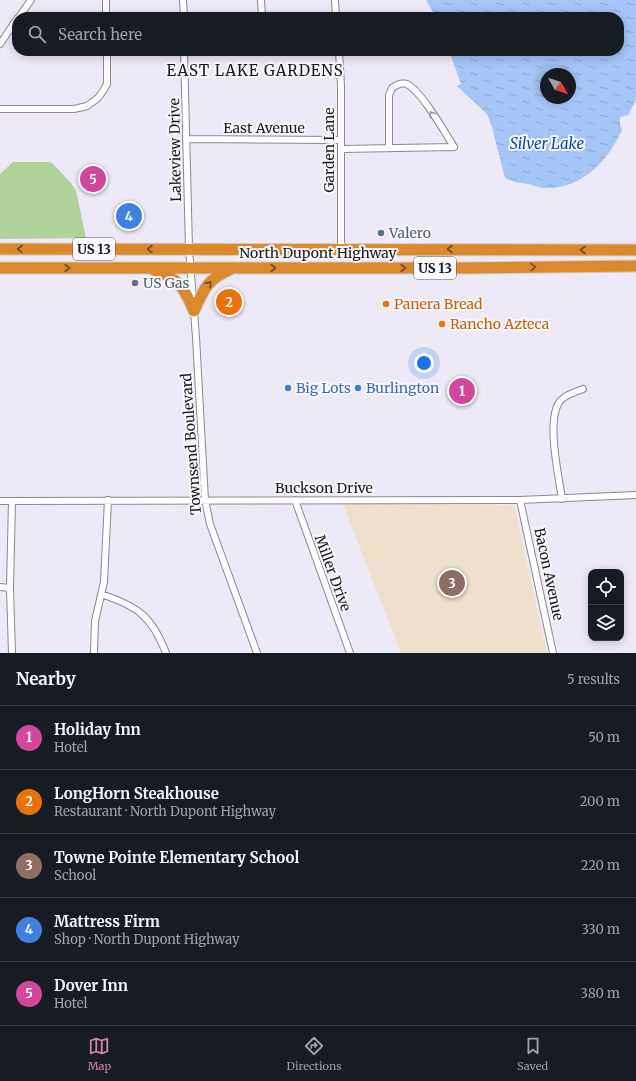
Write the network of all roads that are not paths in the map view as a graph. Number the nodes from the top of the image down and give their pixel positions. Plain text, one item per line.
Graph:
1 (31, 0) edge
2 (106, 0) edge
3 (183, 0) edge
4 (261, 0) edge
5 (335, 0) edge
6 (22, 12) edge
7 (106, 12) edge
8 (184, 12) edge
9 (262, 12) edge
10 (336, 12) edge
11 (12, 27) edge
12 (0, 44) edge
13 (107, 56) edge
14 (184, 56) edge
15 (339, 56) edge
16 (0, 109) edge
17 (186, 139) junction
18 (341, 140) junction
19 (389, 148) junction
20 (341, 150) junction
21 (0, 249) edge
22 (189, 249) junction
23 (341, 249) junction
24 (636, 250) edge
25 (636, 255) edge
26 (636, 266) edge
27 (190, 267) junction
28 (602, 267) junction
29 (0, 268) edge
30 (146, 268) junction
31 (234, 268) junction
32 (194, 311) junction
33 (583, 389) dead end
34 (636, 495) edge
35 (562, 499) junction
36 (108, 500) junction
37 (205, 500) junction
38 (295, 500) junction
39 (520, 500) junction
40 (0, 501) edge
41 (12, 501) junction
42 (0, 587) edge
43 (10, 588) junction
44 (101, 594) junction
45 (12, 653) edge
46 (94, 653) edge
47 (166, 653) edge
48 (257, 653) edge
49 (350, 653) edge
50 (554, 653) edge

1 - 6 street
2 - 7 street
3 - 8 street
4 - 9 street
5 - 10 street
11 - 12 street
13 - 16 street
14 - 17 street, Lakeview Drive
15 - 18 street, Garden Lane
17 - 18 street, East Avenue
17 - 22 street, Lakeview Drive
18 - 20 street, Garden Lane
19 -> 19 street
19 - 20 street
20 - 23 street, Garden Lane
22 -> 21 highway, North Dupont Highway / US 13
22 - 23 highway, North Dupont Highway / US 13
22 - 27 street, Townsend Boulevard
24 -> 23 highway, North Dupont Highway / US 13
25 - 28 highway
26 - 28 highway, North Dupont Highway / US 13
27 - 30 highway, North Dupont Highway / US 13
27 - 31 highway, North Dupont Highway / US 13
27 - 32 street, Townsend Boulevard
31 -> 28 highway, North Dupont Highway / US 13
29 -> 30 highway, North Dupont Highway / US 13
30 - 32 highway
32 -> 31 highway
32 - 37 street, Townsend Boulevard
33 - 35 street
34 - 35 street, Buckson Drive
35 - 39 street, Buckson Drive
36 - 37 street, Buckson Drive
36 - 41 street, Buckson Drive
36 - 44 street
37 - 38 street, Buckson Drive
37 - 48 street, Townsend Boulevard
38 - 39 street, Buckson Drive
38 - 49 street, Miller Drive
39 - 50 street, Bacon Avenue
40 - 41 street, Buckson Drive
41 - 43 street
42 - 43 street
43 - 45 street
44 - 46 street
44 - 47 street

